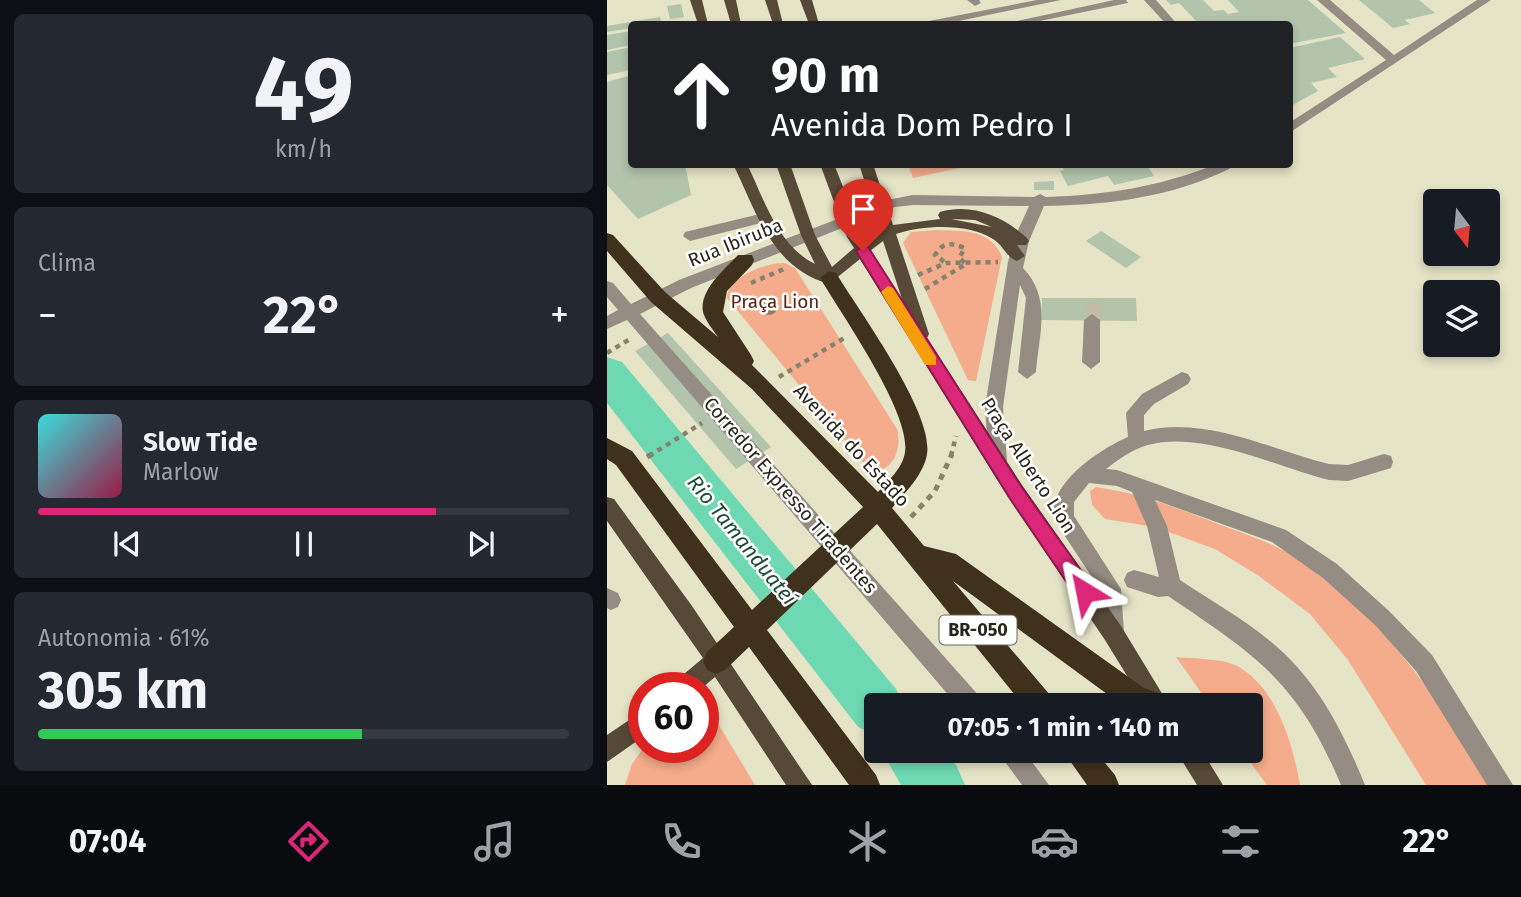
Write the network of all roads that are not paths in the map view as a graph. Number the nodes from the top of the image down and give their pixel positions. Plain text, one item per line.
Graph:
1 (696, 0) edge
2 (805, 0) edge
3 (1055, 0) edge
4 (1120, 0) edge
5 (1150, 0) edge
6 (1323, 0) edge
7 (1485, 0) edge
8 (728, 1) edge
9 (772, 1) edge
10 (1014, 8) junction
11 (702, 21) edge
12 (736, 21) edge
13 (777, 21) edge
14 (813, 21) edge
15 (962, 21) edge
16 (1022, 21) edge
17 (1028, 21) edge
18 (1169, 21) edge
19 (1394, 61) junction
20 (1293, 126) edge
21 (742, 168) edge
22 (784, 168) edge
23 (828, 168) edge
24 (867, 168) edge
25 (1221, 168) edge
26 (1040, 200) junction
27 (881, 206) junction
28 (764, 218) junction
29 (847, 220) junction
30 (886, 233) junction
31 (808, 235) junction
32 (690, 236) dead end
33 (607, 239) edge
34 (780, 245) junction
35 (863, 251) junction
36 (1017, 257) junction
37 (745, 260) junction
38 (829, 278) junction
39 (607, 287) edge
40 (650, 301) junction
41 (1092, 320) tunnel mouth
42 (607, 323) edge
43 (929, 359) junction
44 (1091, 362) dead end
45 (1027, 372) dead end
46 (1182, 379) dead end
47 (767, 381) junction
48 (1139, 441) junction
49 (607, 447) edge
50 (998, 461) junction
51 (1384, 462) dead end
52 (1085, 475) junction
53 (1139, 486) junction
54 (607, 505) edge
55 (878, 508) junction
56 (916, 555) junction
57 (1134, 580) dead end
58 (1171, 586) junction
59 (751, 631) junction
60 (1113, 633) junction
61 (716, 661) junction
62 (703, 672) edge
63 (962, 693) edge
64 (1030, 693) edge
65 (1128, 693) edge
66 (1149, 693) edge
67 (628, 734) edge
68 (607, 750) edge
69 (1019, 763) edge
70 (1087, 763) edge
71 (1196, 763) edge
72 (800, 785) edge
73 (866, 785) edge
74 (1037, 785) edge
75 (1105, 785) edge
76 (1211, 785) edge
77 (1353, 785) edge
78 (1501, 785) edge

1 - 11 main road
2 - 14 main road
3 - 10 street
4 - 17 street
5 - 18 street
6 - 19 street
7 - 19 street
8 - 12 main road
9 - 13 main road
10 - 15 street
10 - 16 street
19 - 20 street
21 - 28 main road
22 - 31 main road
23 - 29 main road
24 - 27 main road
25 - 26 street, Rua Ibiruba
26 - 27 street, Rua Ibiruba
26 - 36 street
27 - 29 street, Rua Ibiruba
27 - 30 main road
28 - 32 street
28 - 34 main road
29 - 31 street, Rua Ibiruba
29 - 35 main road
30 - 35 main road
30 - 36 main road
30 - 43 main road
31 - 34 street, Rua Ibiruba
31 - 38 main road
33 - 40 highway, Avenida do Estado / BR-050
34 - 37 street, Rua Ibiruba
34 - 38 main road
35 - 38 main road
35 - 43 main road
36 - 45 street
36 - 50 street
37 - 40 street, Rua Ibiruba
37 - 47 highway
38 - 55 highway
39 - 63 street, Corredor Expresso Tiradentes
40 - 42 street, Rua Ibiruba
40 - 47 highway, Avenida do Estado / BR-050
41 - 44 street
43 - 50 main road, Praça Alberto Lion
46 - 48 street
47 - 55 highway, Avenida do Estado / BR-050
48 - 51 street
48 - 52 street, Praça Alberto Lion
49 - 59 highway
50 - 60 main road, Praça Alberto Lion
52 - 53 street
52 - 60 street, Praça Alberto Lion
53 - 58 street
53 - 78 street
54 - 61 main road
55 - 56 highway, Avenida do Estado / BR-050
55 - 59 highway
56 - 64 highway, Avenida do Estado / BR-050
56 - 65 highway
57 - 58 street
58 - 77 street
59 - 61 highway
59 - 73 highway
60 - 66 main road, Praça Alberto Lion
61 - 62 main road
61 - 72 main road
67 - 68 main road
69 - 74 street
70 - 75 highway
71 - 76 main road

